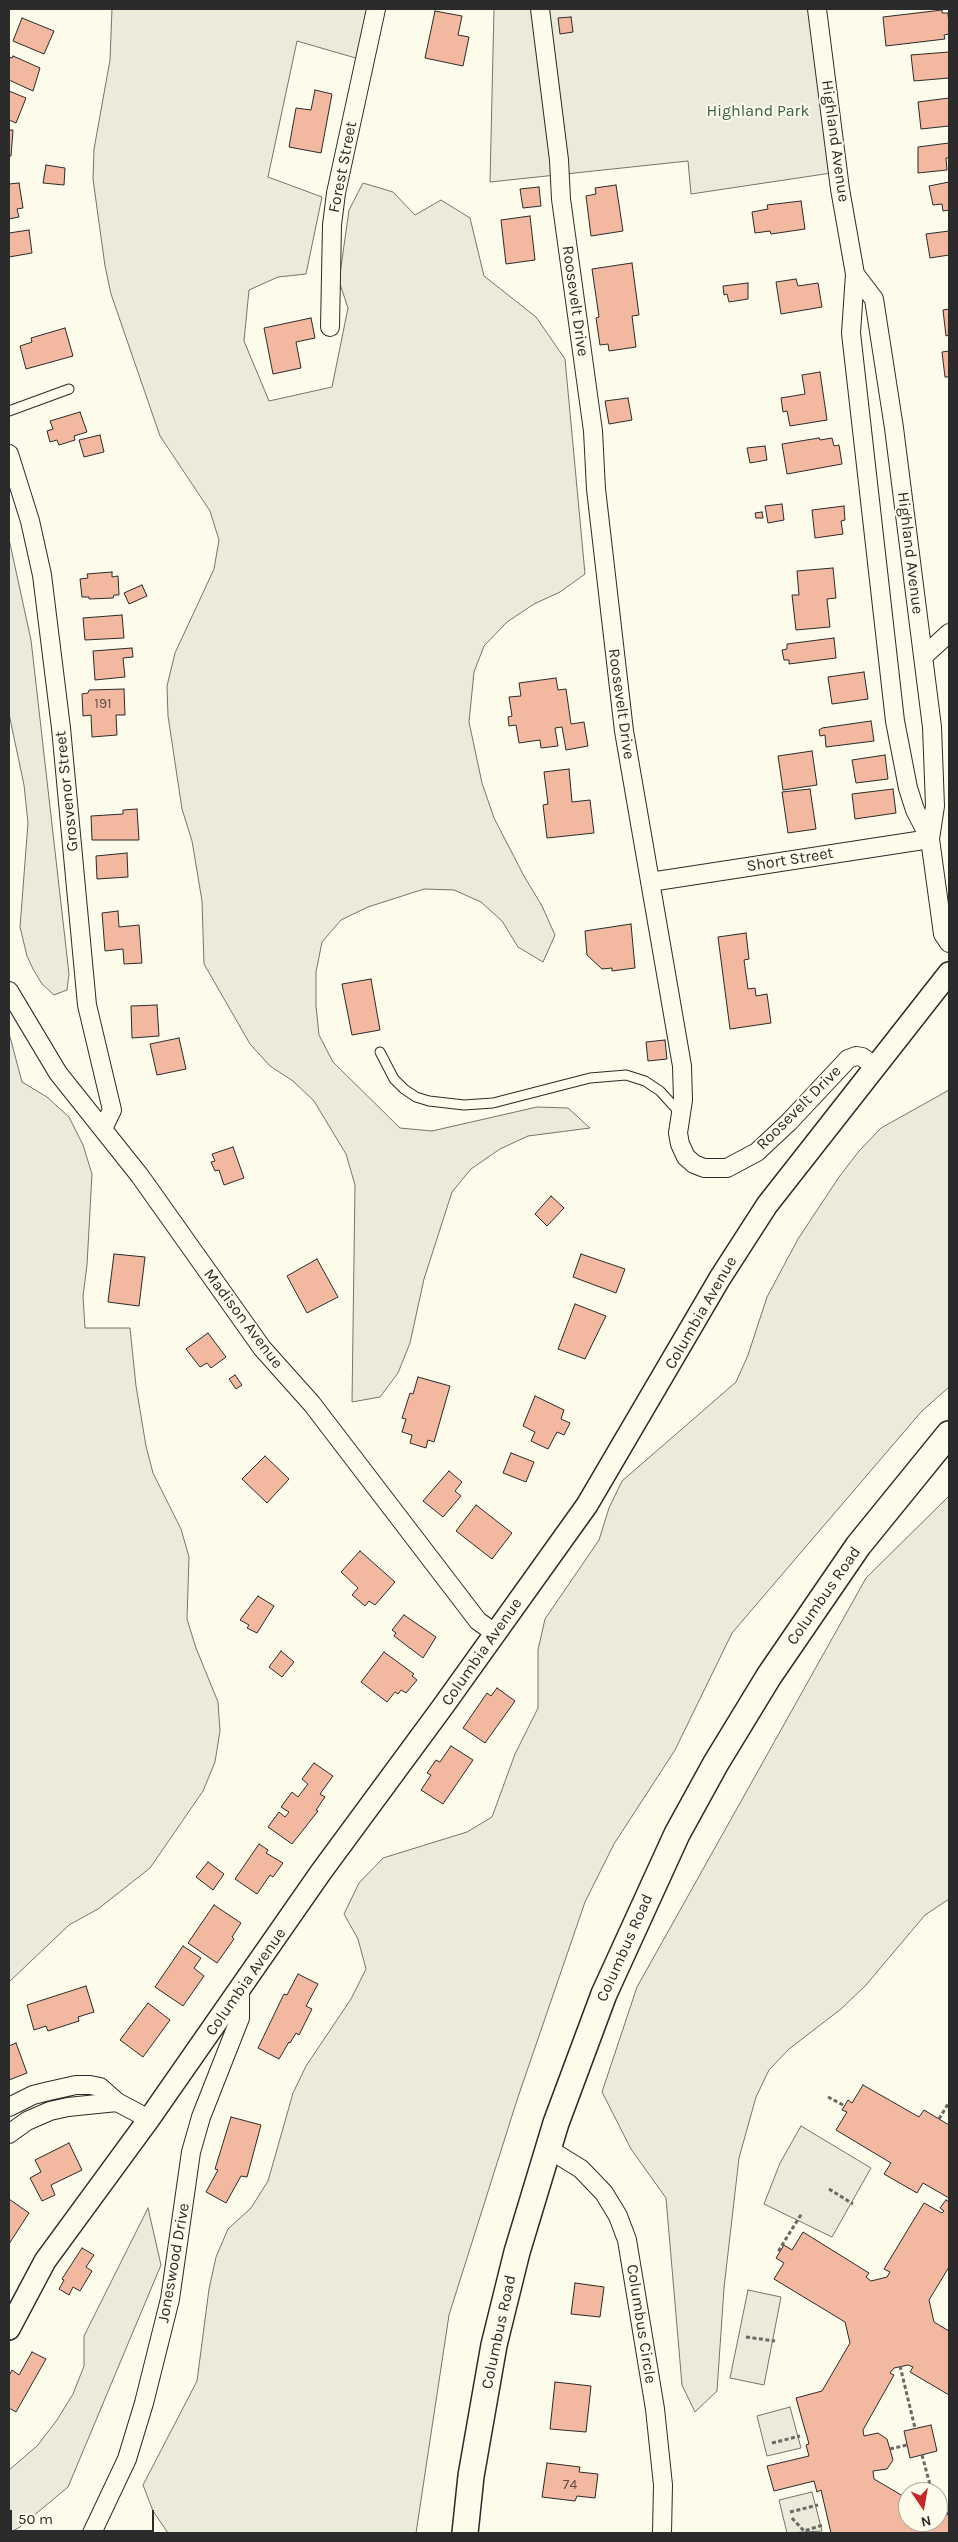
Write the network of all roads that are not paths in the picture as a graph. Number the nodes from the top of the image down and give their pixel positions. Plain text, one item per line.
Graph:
1 (376, 9) edge
2 (540, 9) edge
3 (822, 10) edge
4 (855, 274) junction
5 (330, 327) dead end
6 (69, 389) dead end
7 (9, 411) edge
8 (9, 454) edge
9 (949, 632) edge
10 (924, 656) junction
11 (930, 839) junction
12 (650, 882) junction
13 (949, 943) edge
14 (949, 973) edge
15 (9, 991) edge
16 (380, 1052) dead end
17 (875, 1066) junction
18 (680, 1114) junction
19 (102, 1129) junction
20 (949, 1434) edge
21 (495, 1633) junction
22 (240, 1990) junction
23 (117, 2102) junction
24 (9, 2107) edge
25 (149, 2119) junction
26 (9, 2134) edge
27 (547, 2148) junction
28 (9, 2329) edge
29 (92, 2533) edge
30 (465, 2533) edge
31 (662, 2533) edge

1 - 5 street, Forest Street
2 - 12 street, Roosevelt Drive
3 - 4 street, Highland Avenue
4 - 10 street, Highland Avenue
4 - 11 street, Highland Avenue
6 - 7 lane
8 - 19 street, Grosvenor Street
9 - 10 street
10 - 11 street, Highland Avenue
11 - 12 street, Short Street
11 - 13 street, Highland Avenue
12 - 18 street, Roosevelt Drive
14 - 17 street, Columbia Avenue
15 - 19 street, Madison Avenue
16 - 18 lane
17 - 18 street, Roosevelt Drive
17 - 21 street, Columbia Avenue
19 - 21 street, Madison Avenue
20 - 27 main road, Columbus Road
21 - 22 street, Columbia Avenue
22 - 25 street, Columbia Avenue
22 - 29 street, Joneswood Drive
23 - 24 street
23 - 25 street
23 - 26 street
25 - 28 street, Columbia Avenue
27 - 30 main road, Columbus Road
27 - 31 street, Columbus Circle

